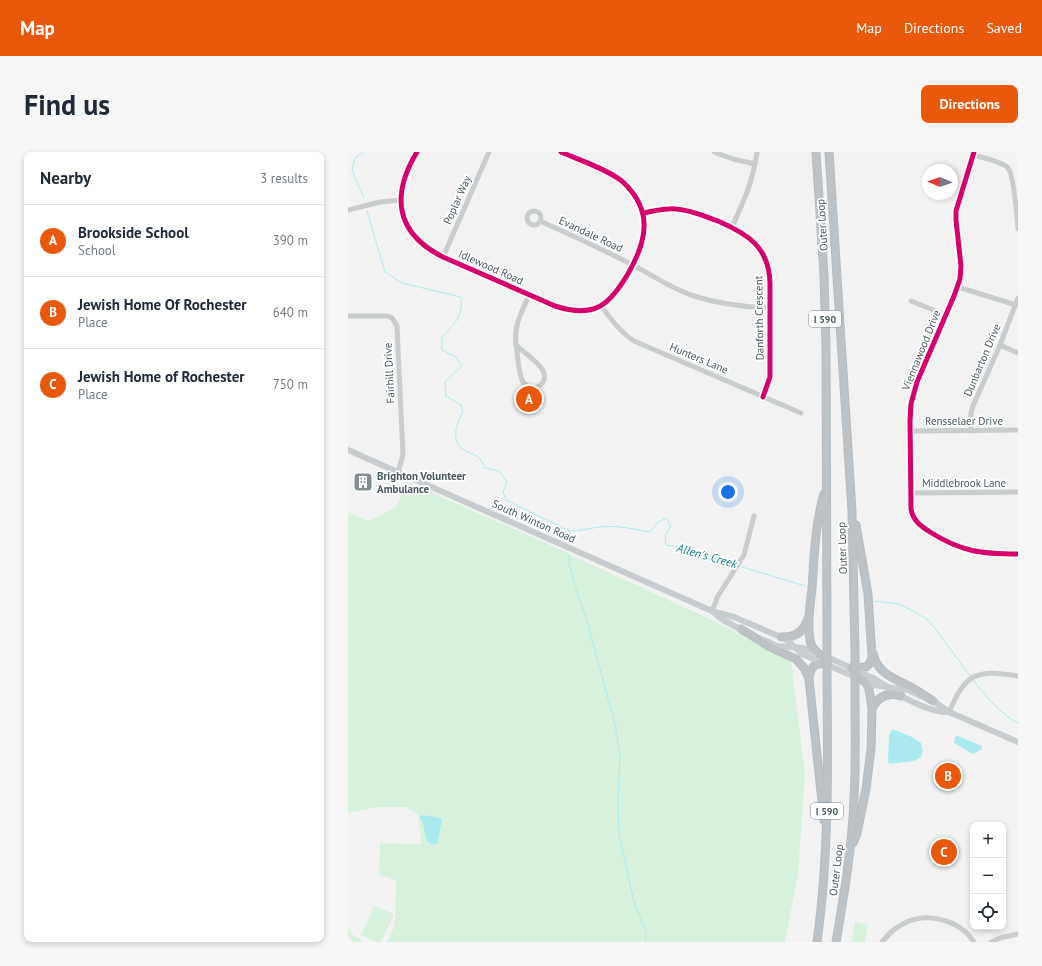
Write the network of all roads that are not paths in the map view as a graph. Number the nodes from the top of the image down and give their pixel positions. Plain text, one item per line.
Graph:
1 (417, 152) edge
2 (489, 152) edge
3 (561, 152) edge
4 (714, 152) edge
5 (757, 152) edge
6 (816, 152) edge
7 (829, 152) edge
8 (973, 153) edge
9 (755, 164) junction
10 (401, 200) junction
11 (348, 210) edge
12 (643, 213) junction
13 (540, 221) dead end
14 (732, 227) junction
15 (1018, 229) edge
16 (443, 257) junction
17 (633, 265) junction
18 (958, 287) junction
19 (529, 295) junction
20 (1018, 298) edge
21 (911, 301) dead end
22 (601, 305) junction
23 (1016, 305) junction
24 (770, 308) junction
25 (946, 315) junction
26 (348, 316) edge
27 (516, 345) junction
28 (1000, 345) junction
29 (1018, 353) edge
30 (763, 396) junction
31 (801, 413) dead end
32 (1018, 430) edge
33 (910, 431) junction
34 (971, 431) junction
35 (348, 450) edge
36 (398, 472) junction
37 (826, 487) junction
38 (1018, 492) edge
39 (910, 493) junction
40 (852, 511) junction
41 (754, 516) dead end
42 (1018, 554) edge
43 (810, 608) junction
44 (712, 611) junction
45 (741, 630) junction
46 (781, 637) junction
47 (871, 643) junction
48 (794, 647) junction
49 (821, 655) junction
50 (826, 664) junction
51 (851, 668) junction
52 (1018, 676) edge
53 (860, 678) junction
54 (809, 679) junction
55 (888, 688) junction
56 (901, 696) junction
57 (933, 702) junction
58 (872, 709) junction
59 (949, 712) junction
60 (1018, 742) edge
61 (827, 839) junction
62 (850, 848) junction
63 (1018, 934) edge
64 (817, 942) edge
65 (836, 942) edge
66 (882, 942) edge
67 (974, 942) edge
68 (991, 942) edge

1 - 10 street, Idlewood Road
2 - 16 street, Poplar Way
3 - 12 street
4 - 9 street
5 - 9 street
6 - 37 highway, Outer Loop / I 590
7 - 40 highway, Outer Loop / I 590
8 - 15 street
8 - 18 street, Viennawood Drive
9 - 14 street
10 - 11 street
10 - 16 street, Idlewood Road
12 - 14 street, Danforth Crescent
12 - 17 street, Idlewood Road
13 - 17 street, Evandale Road
14 - 24 street, Danforth Crescent
16 - 19 street, Idlewood Road
17 - 22 street, Idlewood Road
17 - 24 street, Evandale Road
18 - 23 street
18 - 25 street, Viennawood Drive
19 - 22 street, Idlewood Road
19 - 27 street
20 - 23 street, Dunbarton Drive
21 - 25 street
22 - 30 street, Hunters Lane
23 - 28 street, Dunbarton Drive
24 - 30 street, Danforth Crescent
25 - 33 street, Viennawood Drive
26 - 36 street, Fairhill Drive
27 - 27 street
28 - 29 street
28 - 34 street, Dunbarton Drive
30 - 31 street, Hunters Lane
32 - 34 street, Rensselaer Drive
33 - 34 street, Rensselaer Drive
33 - 39 street, Viennawood Drive
35 - 36 main road, South Winton Road
36 - 44 main road, South Winton Road
37 - 43 highway
37 - 61 highway, Outer Loop / I 590, bridge
38 - 39 street, Middlebrook Lane
39 - 42 street, Viennawood Drive
40 - 47 highway
40 - 62 highway, Outer Loop / I 590, bridge
41 - 44 street
43 - 46 highway
43 - 49 highway
44 - 45 main road, South Winton Road
44 - 46 main road, South Winton Road
45 - 48 main road, South Winton Road
45 - 54 highway
46 - 48 main road, South Winton Road
47 - 51 highway
47 - 57 highway
48 - 49 main road, South Winton Road
48 - 50 main road, South Winton Road
49 - 51 main road, South Winton Road
50 - 53 main road, South Winton Road
50 - 54 highway
51 - 55 main road, South Winton Road
52 - 59 street
53 - 55 main road, South Winton Road
53 - 58 highway
54 - 61 highway
55 - 56 main road, South Winton Road
55 - 57 main road, South Winton Road
56 - 58 highway
56 - 59 main road, South Winton Road
57 - 59 main road, South Winton Road
58 - 62 highway
59 - 60 main road, South Winton Road
61 - 64 highway, Outer Loop / I 590
62 - 65 highway, Outer Loop / I 590
63 - 68 street
66 - 67 street

